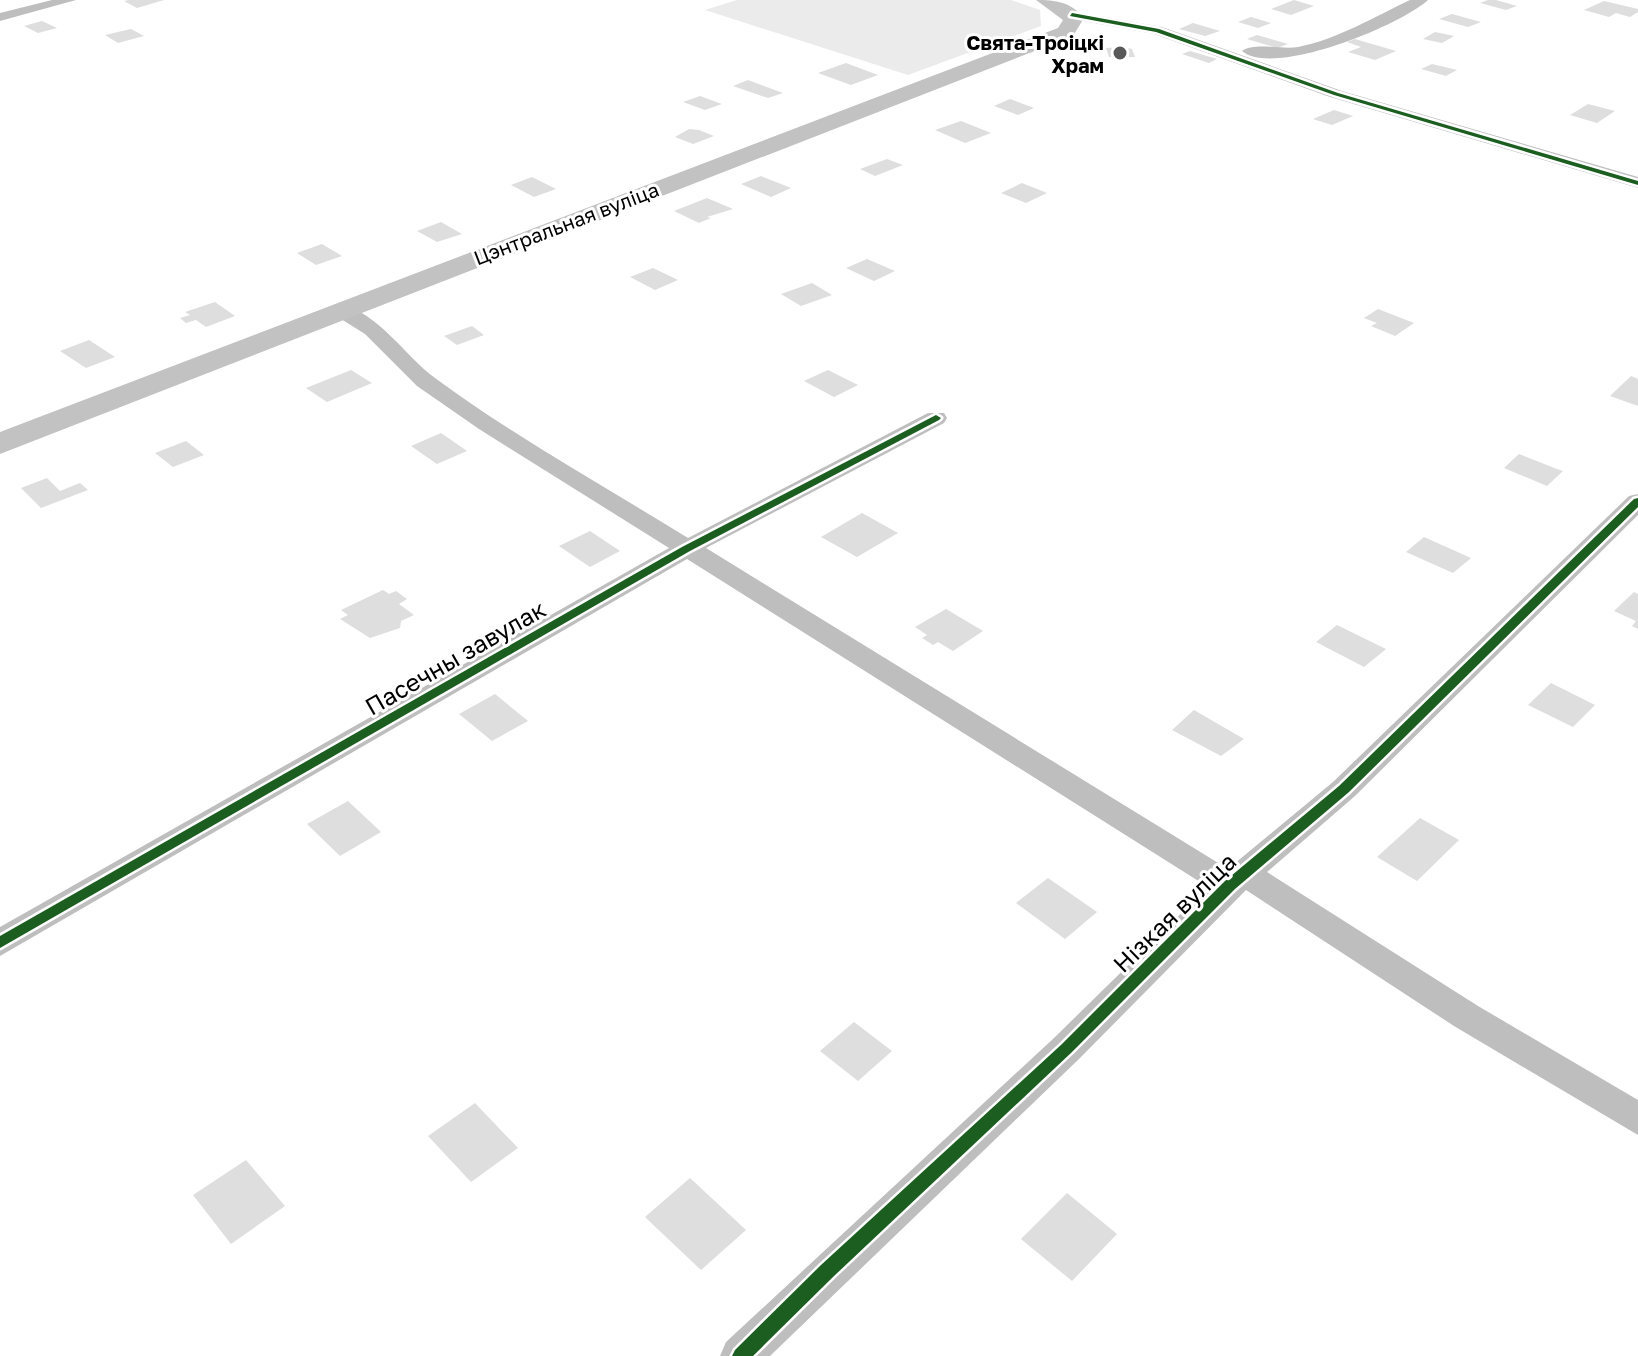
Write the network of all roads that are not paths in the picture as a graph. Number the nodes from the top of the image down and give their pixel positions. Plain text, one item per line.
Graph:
1 (69, 0) edge
2 (1046, 0) edge
3 (1421, 0) edge
4 (1109, 4) dead end
5 (1072, 15) junction
6 (0, 17) edge
7 (1177, 36) junction
8 (1638, 183) edge
9 (340, 310) junction
10 (936, 418) dead end
11 (0, 444) edge
12 (1638, 501) edge
13 (686, 549) junction
14 (1237, 879) junction
15 (0, 943) edge
16 (1638, 1119) edge
17 (741, 1356) edge

1 - 6 street
2 - 5 main road
3 - 7 street
4 - 5 street, Цэнтральная вуліца
5 - 7 street
5 - 9 main road, Цэнтральная вуліца
7 - 8 street
9 - 11 main road, Цэнтральная вуліца
9 - 13 street
10 - 13 street, Пасечны завулак
12 - 14 street, Нізкая вуліца
13 - 14 street
13 - 15 street, Пасечны завулак
14 - 16 street
14 - 17 street, Нізкая вуліца

